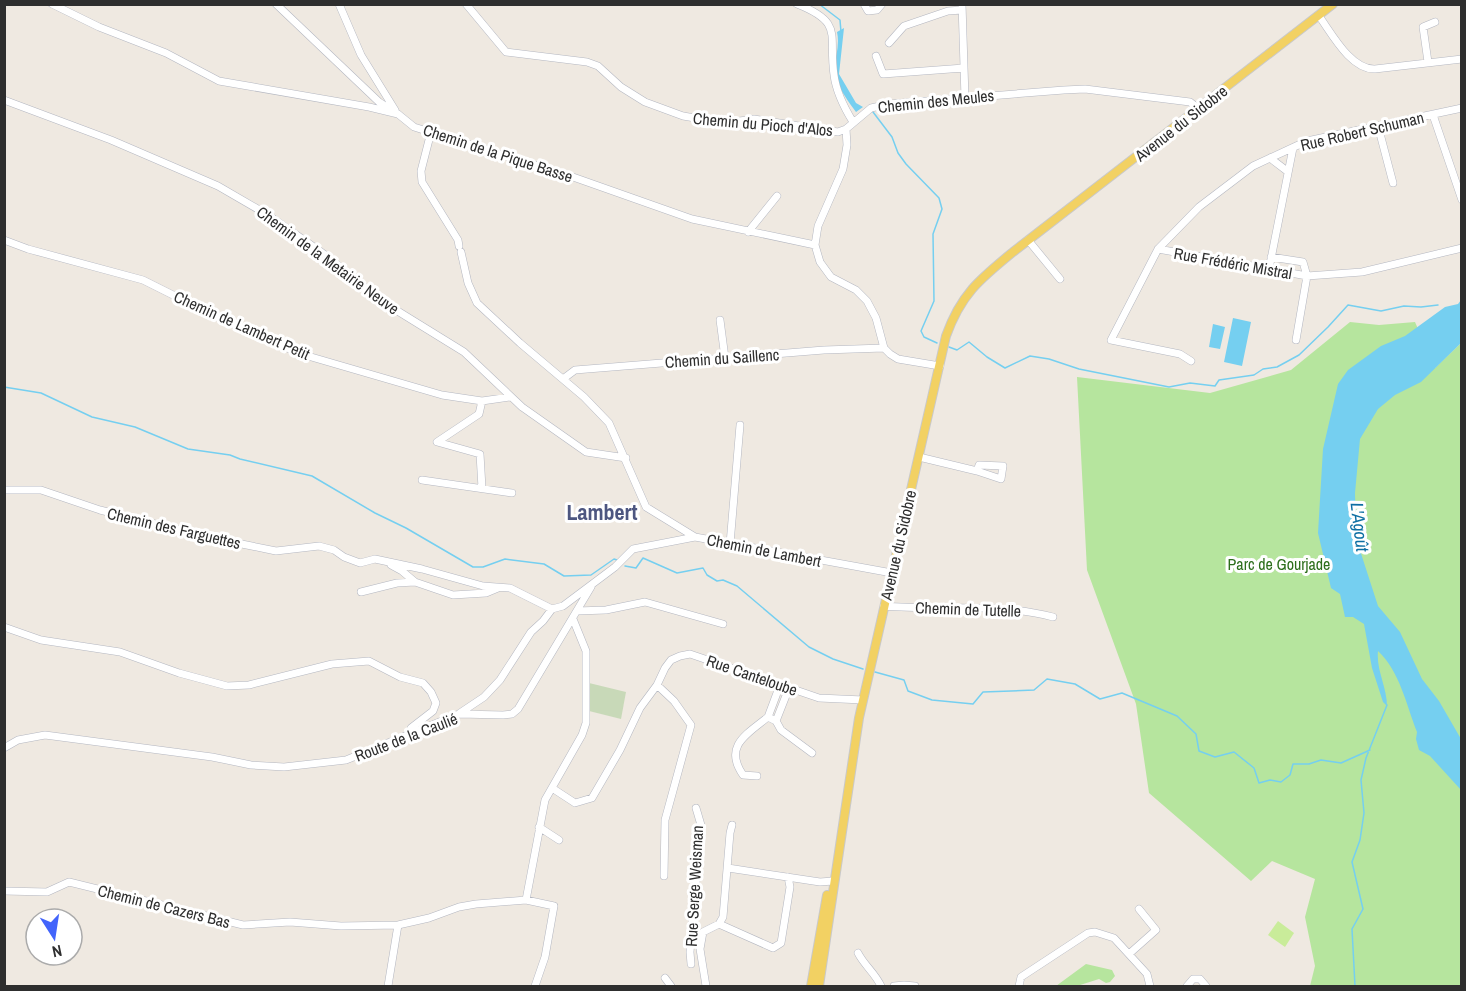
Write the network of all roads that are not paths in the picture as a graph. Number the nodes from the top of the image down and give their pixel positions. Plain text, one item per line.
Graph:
1 (52, 4) edge
2 (276, 4) edge
3 (339, 4) edge
4 (466, 4) edge
5 (797, 4) edge
6 (864, 4) edge
7 (882, 4) edge
8 (1334, 4) edge
9 (962, 7) edge
10 (1319, 16) junction
11 (1435, 22) dead end
12 (889, 43) dead end
13 (876, 56) dead end
14 (1461, 59) edge
15 (1428, 62) junction
16 (964, 68) junction
17 (965, 98) junction
18 (4, 100) edge
19 (1461, 108) edge
20 (1199, 109) junction
21 (398, 114) junction
22 (1433, 115) junction
23 (854, 122) junction
24 (1378, 126) junction
25 (846, 129) junction
26 (431, 132) junction
27 (1293, 148) junction
28 (1270, 158) junction
29 (1287, 171) junction
30 (1393, 183) dead end
31 (777, 196) dead end
32 (1461, 200) edge
33 (748, 232) junction
34 (4, 240) edge
35 (1028, 240) junction
36 (815, 245) junction
37 (1461, 248) edge
38 (1158, 249) junction
39 (1271, 257) junction
40 (1269, 269) junction
41 (1307, 276) junction
42 (1060, 279) dead end
43 (720, 320) dead end
44 (1296, 340) dead end
45 (884, 348) junction
46 (725, 358) junction
47 (1191, 361) dead end
48 (940, 366) junction
49 (563, 379) junction
50 (510, 397) junction
51 (482, 401) junction
52 (741, 425) dead end
53 (919, 457) junction
54 (626, 458) junction
55 (977, 471) dead end
56 (422, 480) dead end
57 (482, 488) junction
58 (4, 490) edge
59 (512, 493) dead end
60 (695, 537) junction
61 (730, 544) junction
62 (383, 561) junction
63 (892, 573) junction
64 (415, 582) junction
65 (594, 582) junction
66 (501, 587) junction
67 (361, 592) dead end
68 (884, 606) junction
69 (552, 609) junction
70 (577, 611) junction
71 (1053, 617) dead end
72 (573, 619) junction
73 (723, 624) dead end
74 (4, 627) edge
75 (657, 685) junction
76 (780, 685) junction
77 (789, 688) junction
78 (862, 700) junction
79 (459, 714) junction
80 (768, 717) junction
81 (776, 721) junction
82 (411, 734) junction
83 (4, 748) edge
84 (812, 753) dead end
85 (757, 776) dead end
86 (552, 788) junction
87 (696, 808) dead end
88 (732, 825) dead end
89 (539, 827) junction
90 (559, 840) dead end
91 (728, 868) junction
92 (664, 876) dead end
93 (788, 877) junction
94 (833, 881) junction
95 (4, 891) edge
96 (526, 900) junction
97 (1139, 909) dead end
98 (718, 924) junction
99 (398, 926) junction
100 (693, 926) junction
101 (703, 932) junction
102 (858, 953) dead end
103 (1129, 954) junction
104 (691, 964) dead end
105 (664, 978) dead end
106 (388, 987) edge
107 (535, 987) edge
108 (671, 987) edge
109 (706, 987) edge
110 (811, 987) edge
111 (819, 987) edge
112 (881, 987) edge
113 (894, 987) edge
114 (915, 987) edge
115 (1019, 987) edge
116 (1150, 987) edge
117 (1188, 987) edge
118 (1206, 987) edge

1 - 21 street, Chemin de la Pique Basse
2 - 21 street
3 - 21 street
4 - 25 street, Chemin du Pioch d'Alos
5 - 23 street
6 - 7 street
8 - 10 main road, Avenue du Sidobre
9 - 12 street
9 - 16 street
10 - 15 street
10 - 20 main road, Avenue du Sidobre
11 - 15 street
13 - 16 street
14 - 15 street
16 - 17 street
17 - 20 street, Chemin des Meules
17 - 23 street, Chemin des Meules
18 - 50 street, Chemin de la Metairie Neuve
19 - 22 street, Rue Robert Schuman
20 - 35 main road, Avenue du Sidobre
21 - 26 street, Chemin de la Pique Basse
22 - 24 street, Rue Robert Schuman
22 - 32 street
23 - 25 street, Chemin des Meules
24 - 27 street, Rue Robert Schuman
24 - 30 street
25 - 36 street
26 - 33 street, Chemin de la Pique Basse
26 - 49 street
27 - 28 street, Rue Robert Schuman
27 - 29 street
28 - 29 street
28 - 38 street, Rue Robert Schuman
29 - 39 street
31 - 33 street
33 - 36 street, Chemin de la Pique Basse
34 - 51 street, Chemin de Lambert Petit
35 - 42 street
35 - 48 main road, Avenue du Sidobre
36 - 45 street
37 - 41 street, Rue Frédéric Mistral
38 - 40 street, Rue Frédéric Mistral
38 - 47 street, Rue Robert Schuman
39 - 40 street
39 - 41 street, Rue Frédéric Mistral
40 - 41 street, Rue Frédéric Mistral
41 - 44 street, Rue Frédéric Mistral
43 - 46 street
45 - 46 street, Chemin du Saillenc
45 - 48 street
46 - 49 street, Chemin du Saillenc
48 - 53 main road, Avenue du Sidobre
49 - 54 street
50 - 51 street, Chemin de Lambert Petit
50 - 54 street, Chemin de la Metairie Neuve
51 - 57 street
52 - 61 street
53 - 55 street
53 - 63 main road, Avenue du Sidobre
54 - 60 street
56 - 57 street
57 - 59 street
58 - 62 street, Chemin des Farguettes
60 - 61 street, Chemin de Lambert
60 - 65 street, Chemin de Lambert
61 - 63 street, Chemin de Lambert
62 - 64 street
62 - 66 street
63 - 68 main road, Avenue du Sidobre
64 - 66 street
64 - 67 street
65 - 69 street, Chemin de Lambert
65 - 70 street, Route de la Caulié
66 - 69 street
68 - 71 street, Chemin de Tutelle
68 - 78 main road, Avenue du Sidobre
69 - 79 street, Chemin de Lambert
70 - 72 street, Route de la Caulié
70 - 73 street
72 - 79 street, Route de la Caulié
72 - 86 street
74 - 82 street
75 - 76 street, Rue Canteloube
75 - 86 street, Rue Canteloube
75 - 92 street
76 - 77 street, Rue Canteloube
76 - 80 street
77 - 78 street, Rue Canteloube
77 - 81 street
78 - 94 main road, Avenue du Sidobre
79 - 82 street, Route de la Caulié
80 - 81 street
80 - 85 street
81 - 84 street
82 - 83 street, Route de la Caulié
86 - 89 street
87 - 100 street, Rue Serge Weisman
88 - 91 street
89 - 90 street
89 - 96 street
91 - 93 street
91 - 98 street
93 - 94 street
93 - 98 street
94 - 110 main road, Avenue du Sidobre
94 - 111 main road, Avenue du Sidobre
95 - 99 street, Chemin de Cazers Bas
96 - 99 street, Chemin de Cazers Bas
96 - 107 street
97 - 103 street
98 - 101 street
99 - 106 street
100 - 101 street
100 - 104 street, Rue Serge Weisman
101 - 109 street
102 - 112 street
103 - 115 street
103 - 116 street
105 - 108 street
113 - 114 street
117 - 118 street

